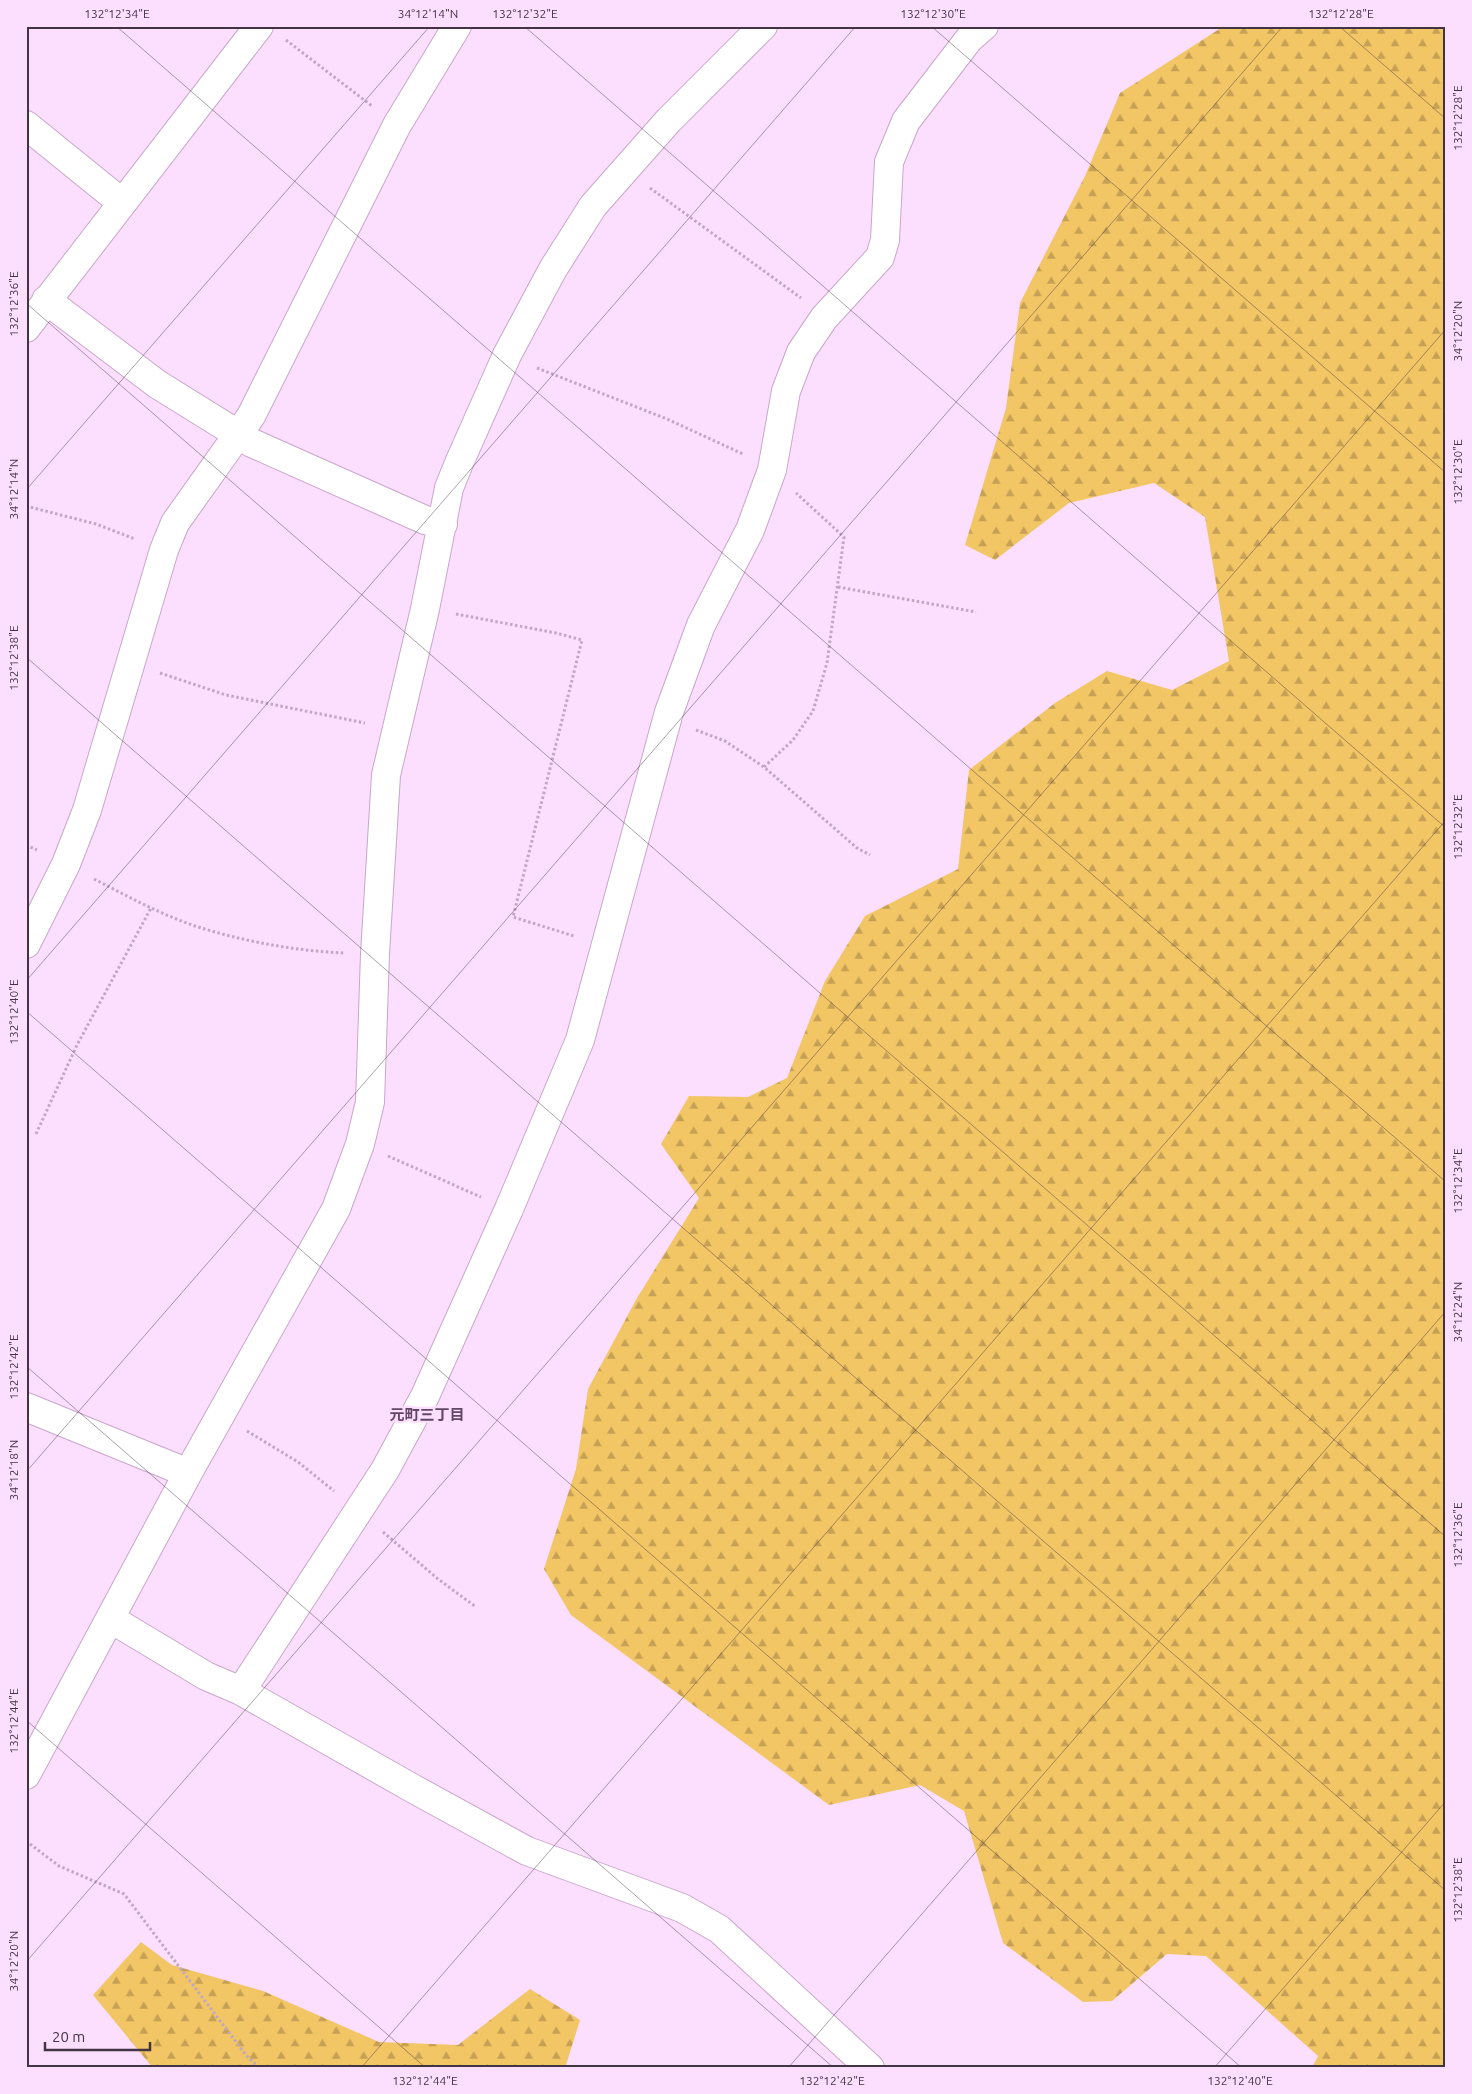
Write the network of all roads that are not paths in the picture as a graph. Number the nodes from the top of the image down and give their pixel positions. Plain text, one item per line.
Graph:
1 (457, 26) edge
2 (763, 26) edge
3 (984, 26) edge
4 (271, 32) edge
5 (26, 125) edge
6 (122, 202) junction
7 (46, 300) junction
8 (26, 328) edge
9 (238, 434) junction
10 (443, 524) junction
11 (26, 944) edge
12 (26, 1407) edge
13 (188, 1473) junction
14 (111, 1619) junction
15 (241, 1691) junction
16 (26, 1775) edge
17 (870, 2068) edge

1 - 9 street
2 - 10 street
3 - 15 street
4 - 6 street
5 - 6 street
6 - 7 street
7 - 8 street
7 - 9 street
9 - 10 street
9 - 11 street
10 - 13 street
12 - 13 street
13 - 14 street
14 - 15 street
14 - 16 street
15 - 17 street

